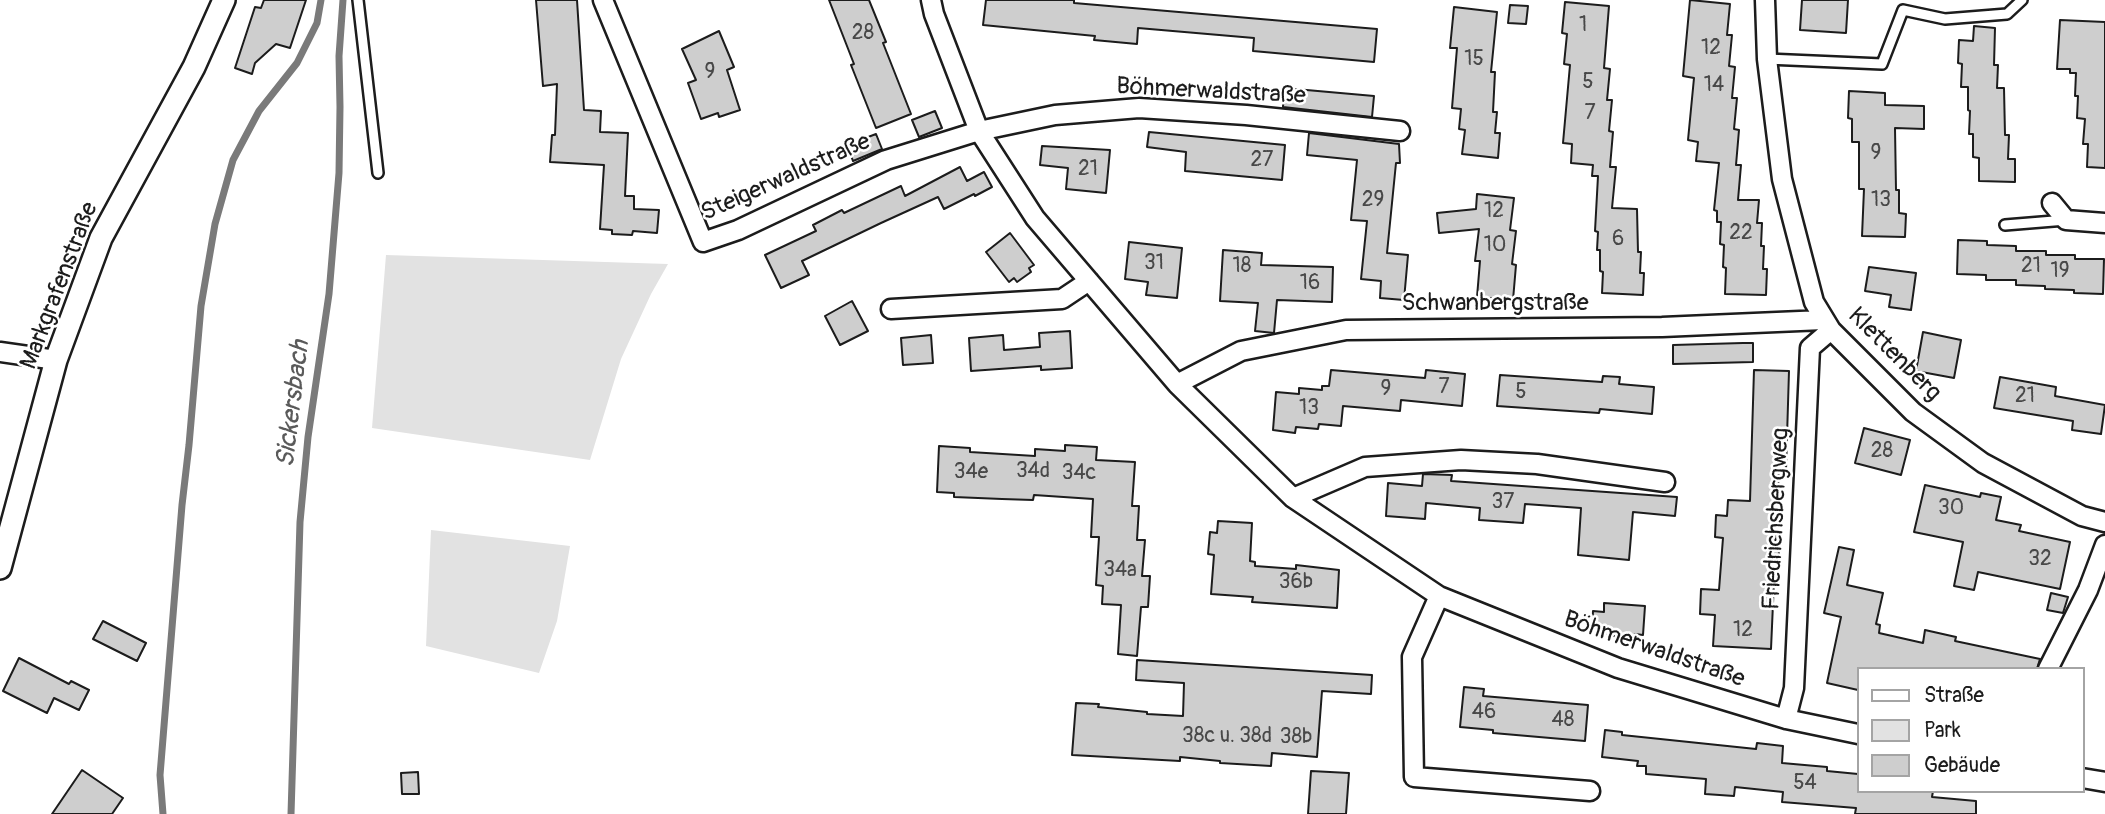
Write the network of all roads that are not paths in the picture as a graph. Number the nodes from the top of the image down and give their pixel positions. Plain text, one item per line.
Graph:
1 (224, 0) edge
2 (358, 0) edge
3 (603, 0) edge
4 (931, 0) edge
5 (1765, 0) edge
6 (2022, 0) edge
7 (1767, 59) junction
8 (979, 131) junction
9 (1400, 131) dead end
10 (378, 173) dead end
11 (2052, 203) dead end
12 (2066, 220) junction
13 (2105, 223) edge
14 (2006, 225) dead end
15 (1089, 281) junction
16 (891, 309) dead end
17 (1827, 325) junction
18 (0, 352) edge
19 (56, 360) junction
20 (1177, 384) junction
21 (1665, 482) dead end
22 (1293, 498) junction
23 (2105, 522) edge
24 (2105, 545) edge
25 (0, 568) edge
26 (1439, 596) junction
27 (2049, 667) edge
28 (1786, 719) junction
29 (1856, 734) edge
30 (2084, 778) edge
31 (2105, 782) edge
32 (1590, 791) dead end

1 - 19 street, Markgrafenstraße
2 - 10 lane
3 - 8 street, Steigerwaldstraße
4 - 8 street, Böhmerwaldstraße
5 - 7 street, Klettenberg
6 - 7 lane
7 - 17 street, Klettenberg
8 - 9 street, Böhmerwaldstraße
8 - 15 street, Böhmerwaldstraße
11 - 12 street
12 - 13 street
12 - 14 lane
15 - 16 street
15 - 20 street, Böhmerwaldstraße
17 - 20 street, Schwanbergstraße
17 - 23 street, Klettenberg
17 - 28 street, Friedrichsbergweg
18 - 19 street
19 - 25 street, Markgrafenstraße
20 - 22 street, Böhmerwaldstraße
21 - 22 street
22 - 26 street, Böhmerwaldstraße
24 - 27 street
26 - 28 street, Böhmerwaldstraße
26 - 32 street
28 - 29 street, Böhmerwaldstraße
30 - 31 street

